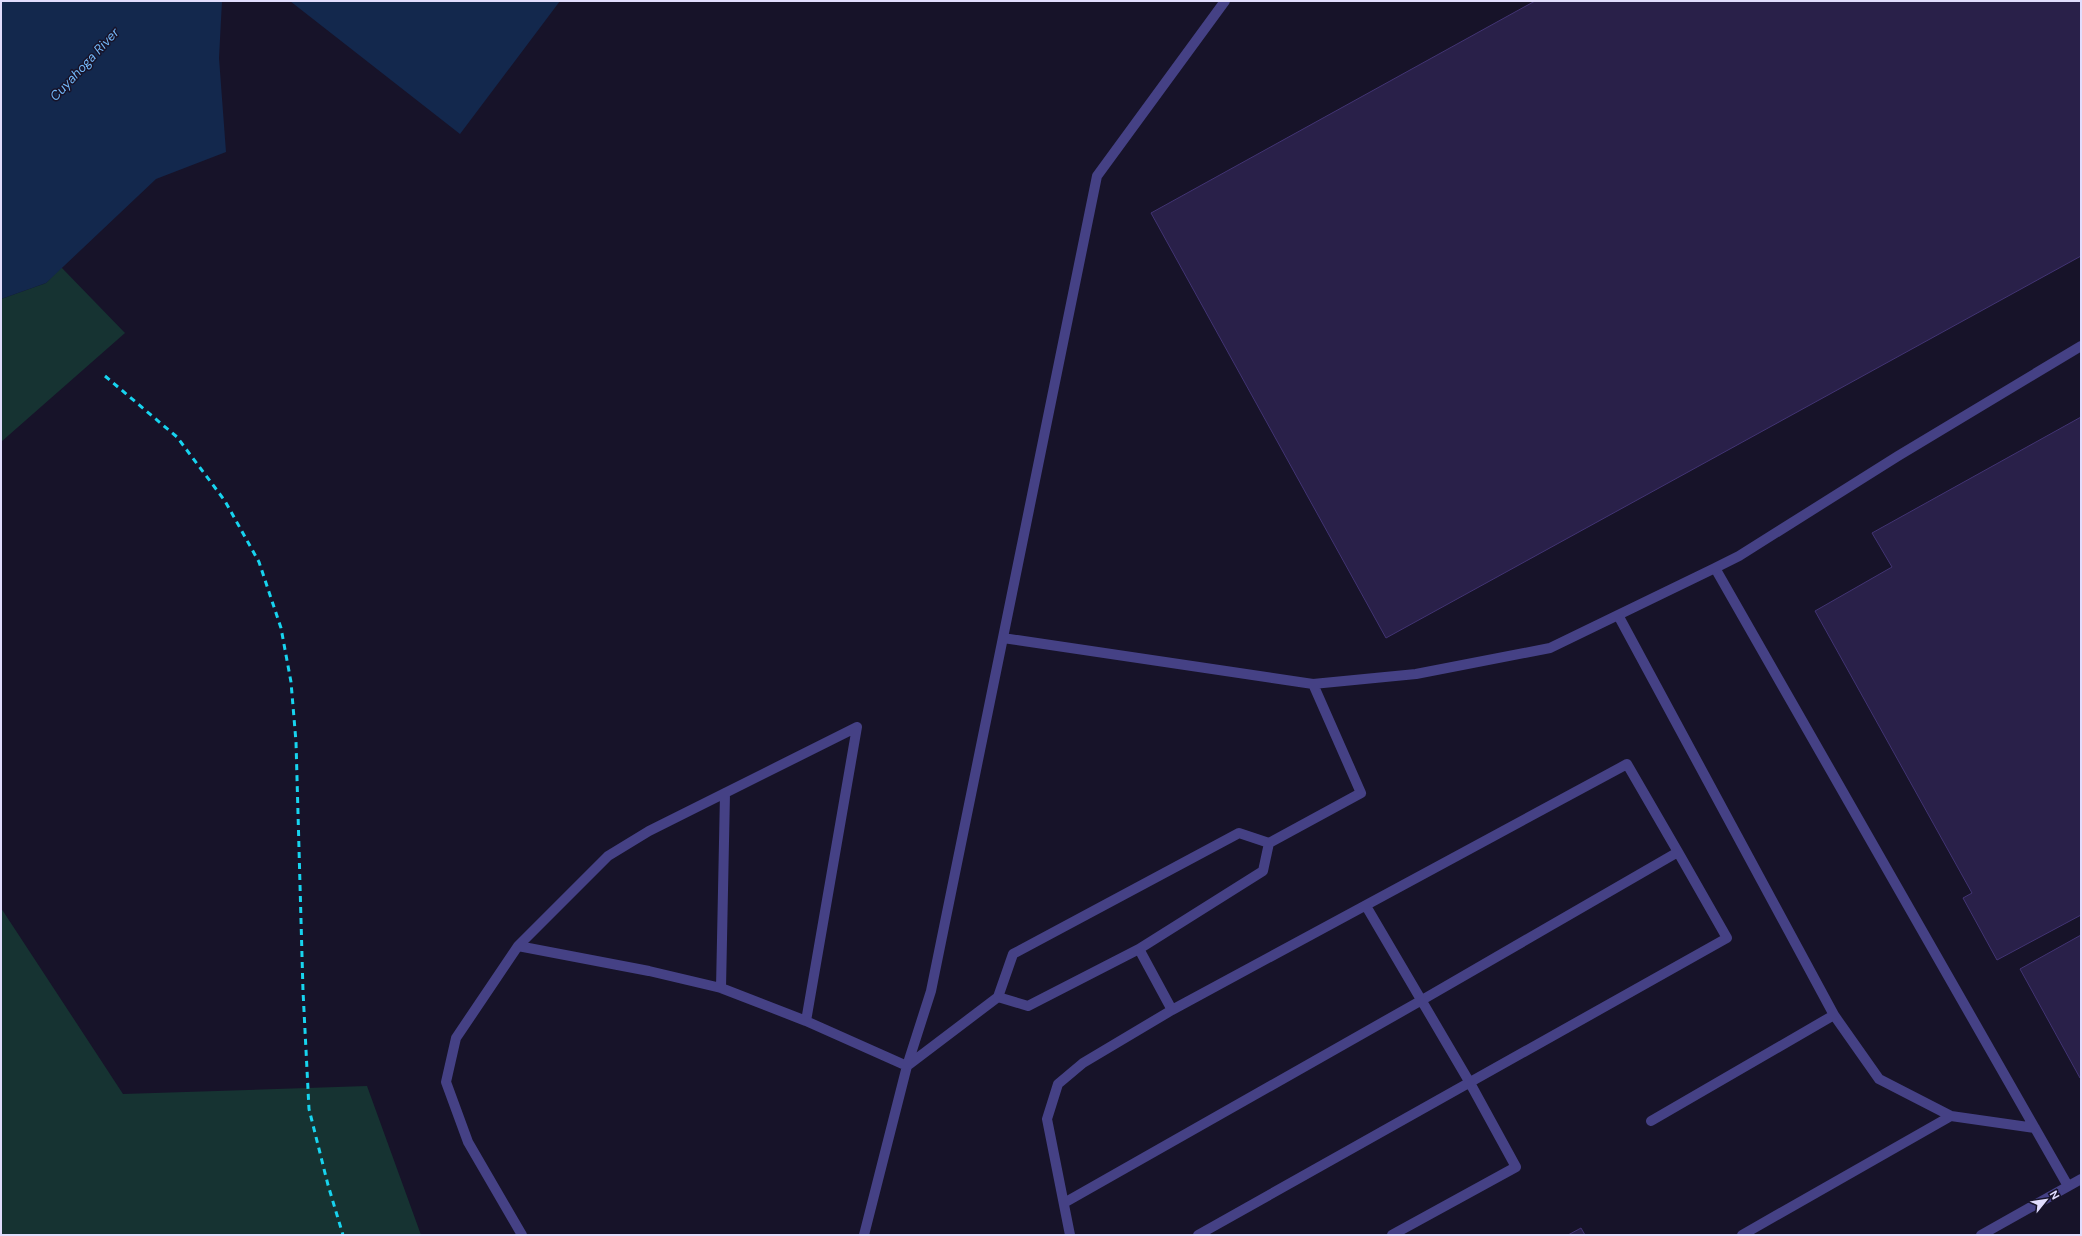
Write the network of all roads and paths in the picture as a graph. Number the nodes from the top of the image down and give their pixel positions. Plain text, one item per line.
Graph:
1 (1225, 1) edge
2 (2081, 346) edge
3 (1715, 568) junction
4 (1618, 615) junction
5 (1003, 638) junction
6 (1312, 684) junction
7 (725, 793) junction
8 (1269, 843) junction
9 (1678, 852) junction
10 (1366, 906) junction
11 (518, 946) junction
12 (1138, 949) junction
13 (721, 988) junction
14 (998, 997) junction
15 (1422, 1000) junction
16 (1172, 1010) junction
17 (1834, 1015) junction
18 (806, 1021) junction
19 (907, 1066) junction
20 (1470, 1083) junction
21 (1951, 1116) junction
22 (1651, 1121) dead end
23 (2035, 1128) junction
24 (2081, 1179) edge
25 (2068, 1186) junction
26 (1064, 1203) junction
27 (522, 1235) edge
28 (864, 1235) edge
29 (1070, 1235) edge
30 (1198, 1235) edge
31 (1392, 1235) edge
32 (1742, 1235) edge
33 (1981, 1235) edge

1 - 5 lane
2 - 3 lane
3 - 4 lane
3 - 23 lane
4 - 6 lane
4 - 17 lane
5 - 6 lane
5 - 19 lane
6 - 8 lane
7 - 11 lane
7 - 13 lane
7 - 18 lane
8 - 12 lane
8 - 14 lane
9 - 10 lane
9 - 15 lane
9 - 20 lane
10 - 15 lane
10 - 16 lane
11 - 13 lane
11 - 27 lane
12 - 14 lane
12 - 16 lane
13 - 18 lane
14 - 19 lane
15 - 20 lane
15 - 26 lane
16 - 26 lane
17 - 21 lane
17 - 22 lane
18 - 19 lane
19 - 28 lane
20 - 30 lane
20 - 31 lane
21 - 23 lane
21 - 32 lane
23 - 25 lane
24 - 25 lane
25 - 33 lane
26 - 29 lane

